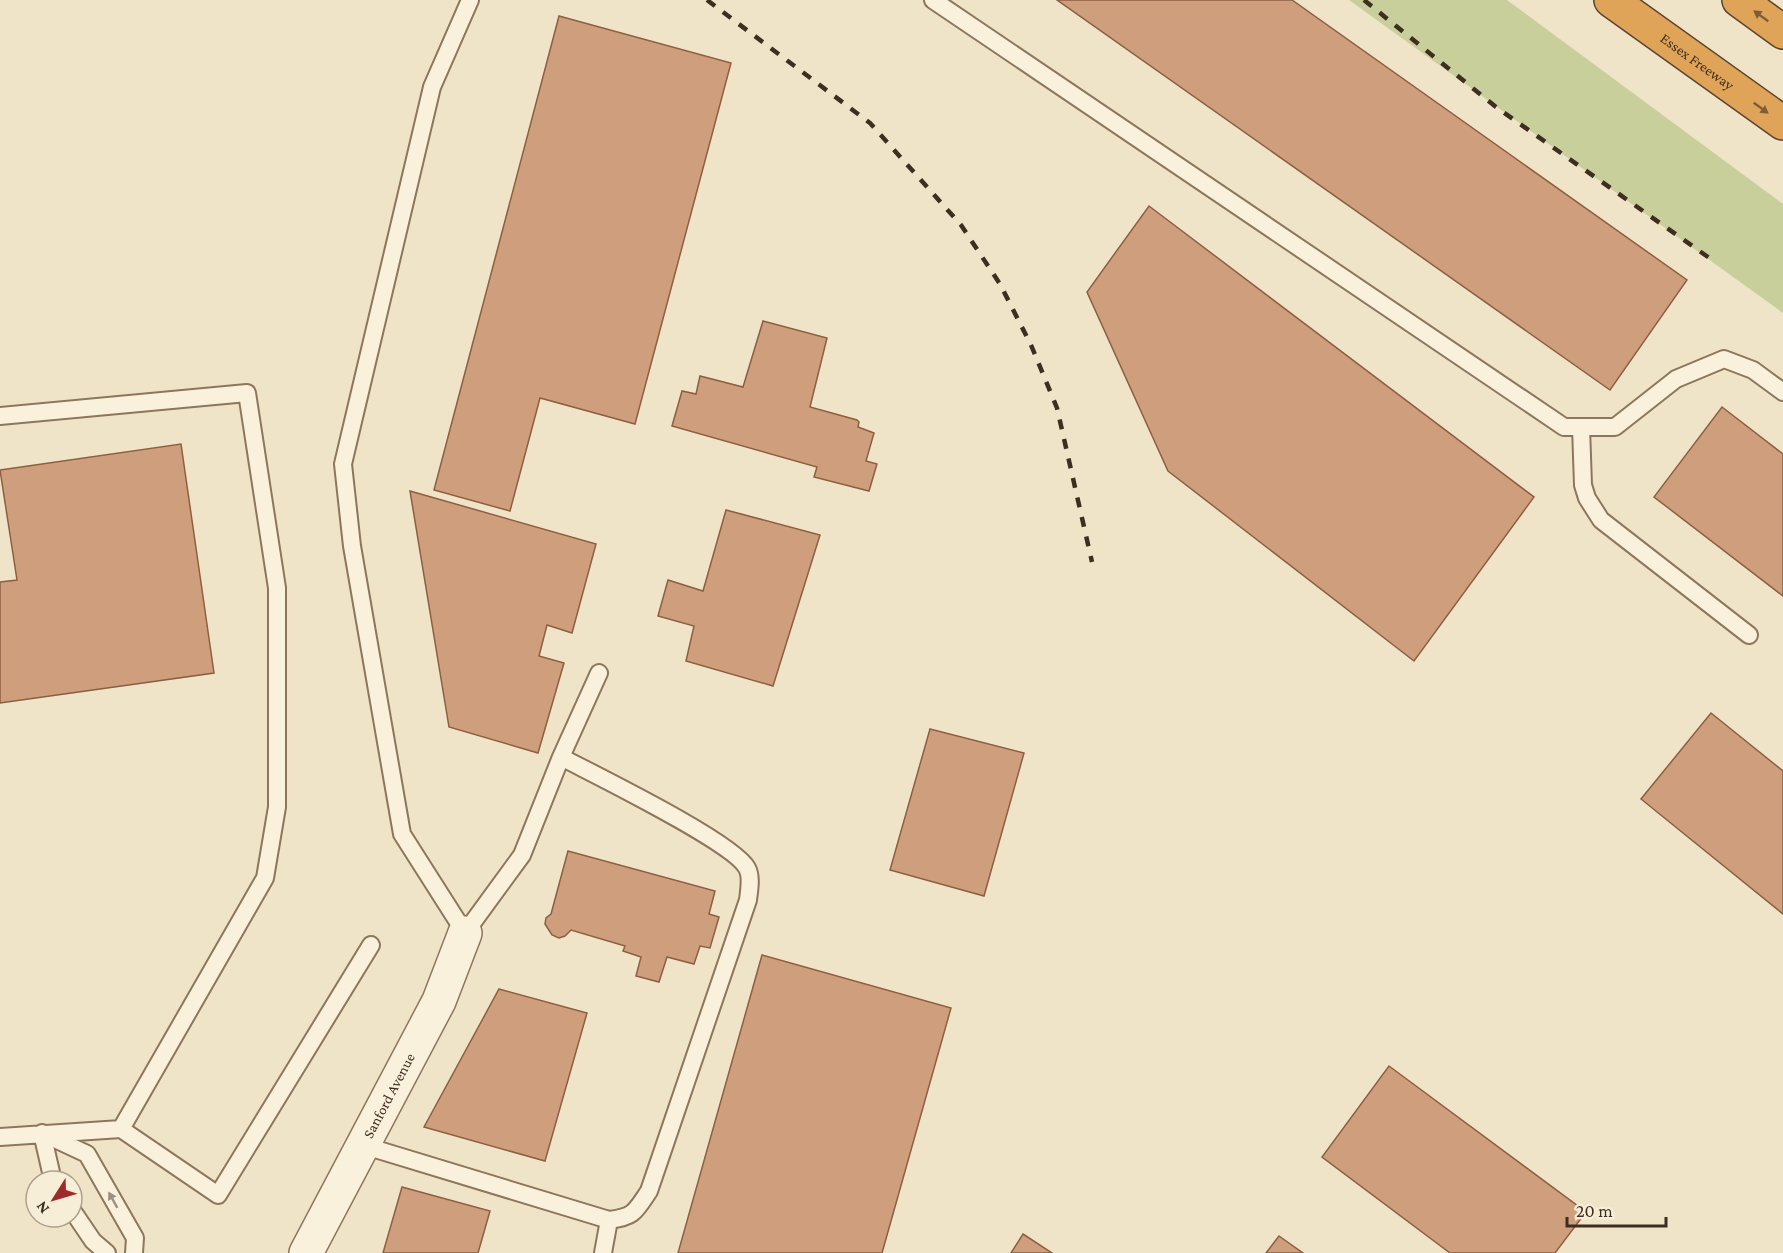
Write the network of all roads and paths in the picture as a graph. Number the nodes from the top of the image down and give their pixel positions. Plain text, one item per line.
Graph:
1 (470, 0) edge
2 (933, 0) edge
3 (1611, 0) edge
4 (1738, 0) edge
5 (1783, 32) edge
6 (1783, 123) edge
7 (1783, 392) edge
8 (0, 416) edge
9 (1581, 427) junction
10 (1749, 635) dead end
11 (599, 672) dead end
12 (561, 757) junction
13 (465, 933) junction
14 (371, 945) dead end
15 (121, 1129) junction
16 (42, 1133) junction
17 (0, 1137) edge
18 (362, 1145) junction
19 (50, 1169) edge
20 (609, 1220) junction
21 (84, 1228) edge
22 (107, 1253) edge
23 (134, 1253) edge
24 (306, 1253) edge
25 (603, 1253) edge

1 - 13 lane
2 - 9 lane
3 -> 6 highway, Essex Freeway
5 -> 4 highway
7 - 9 lane
8 - 15 lane
9 - 10 lane
11 - 12 lane
12 - 13 lane
12 - 20 lane
13 - 18 street, Sanford Avenue
14 - 15 lane
15 - 16 lane
16 - 17 lane
16 - 19 lane
23 -> 16 lane
18 - 20 lane
18 - 24 street, Sanford Avenue
20 - 25 lane
21 - 22 lane

